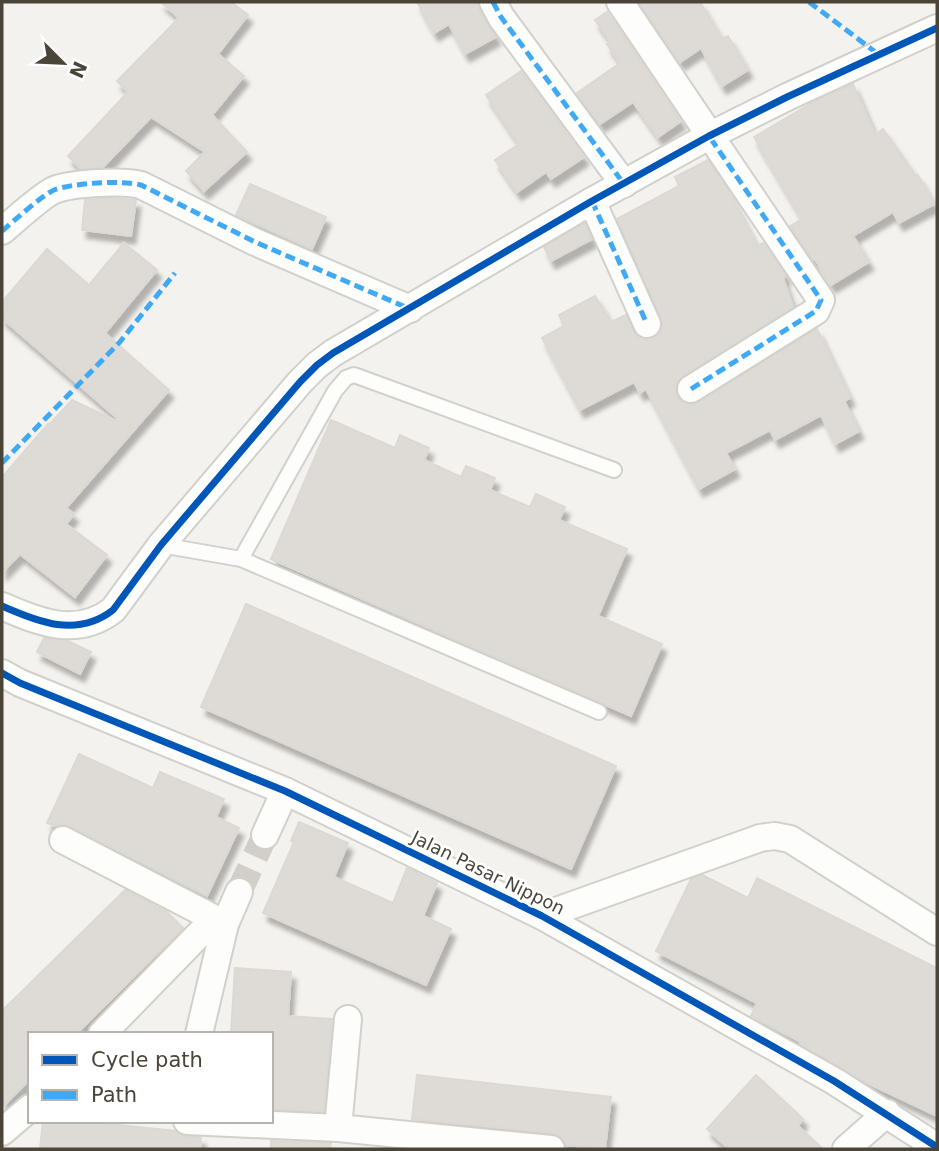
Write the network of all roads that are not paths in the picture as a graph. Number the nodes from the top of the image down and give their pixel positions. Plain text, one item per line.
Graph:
1 (493, 2) edge
2 (620, 2) edge
3 (937, 28) edge
4 (709, 136) junction
5 (624, 184) junction
6 (592, 201) junction
7 (2, 232) edge
8 (410, 309) junction
9 (647, 324) dead end
10 (691, 389) dead end
11 (614, 470) dead end
12 (161, 545) junction
13 (241, 559) junction
14 (2, 606) edge
15 (2, 673) edge
16 (599, 712) dead end
17 (285, 791) junction
18 (265, 835) tunnel mouth
19 (63, 840) dead end
20 (239, 892) tunnel mouth
21 (541, 916) junction
22 (219, 921) junction
23 (937, 932) edge
24 (348, 1019) dead end
25 (104, 1032) edge
26 (198, 1032) edge
27 (28, 1110) edge
28 (887, 1114) junction
29 (230, 1123) edge
30 (338, 1128) junction
31 (2, 1132) edge
32 (937, 1147) edge
33 (551, 1149) edge
34 (846, 1149) edge

1 - 5 street
2 - 4 street
3 - 4 street
4 - 5 street
4 - 10 street
5 - 6 street
6 - 8 street
6 - 9 street
7 - 8 street
8 - 12 street
11 - 13 lane
12 - 13 lane
12 - 14 street
13 - 16 lane
15 - 17 street, Jalan Pasar Nippon
17 - 18 street
17 - 21 street, Jalan Pasar Nippon
19 - 22 street
20 - 22 street
21 - 23 street
21 - 28 street, Jalan Pasar Nippon
22 - 25 street
22 - 26 street
24 - 30 street
27 - 31 street
28 - 32 street, Jalan Pasar Nippon
28 - 34 street
29 - 30 street
30 - 33 street

